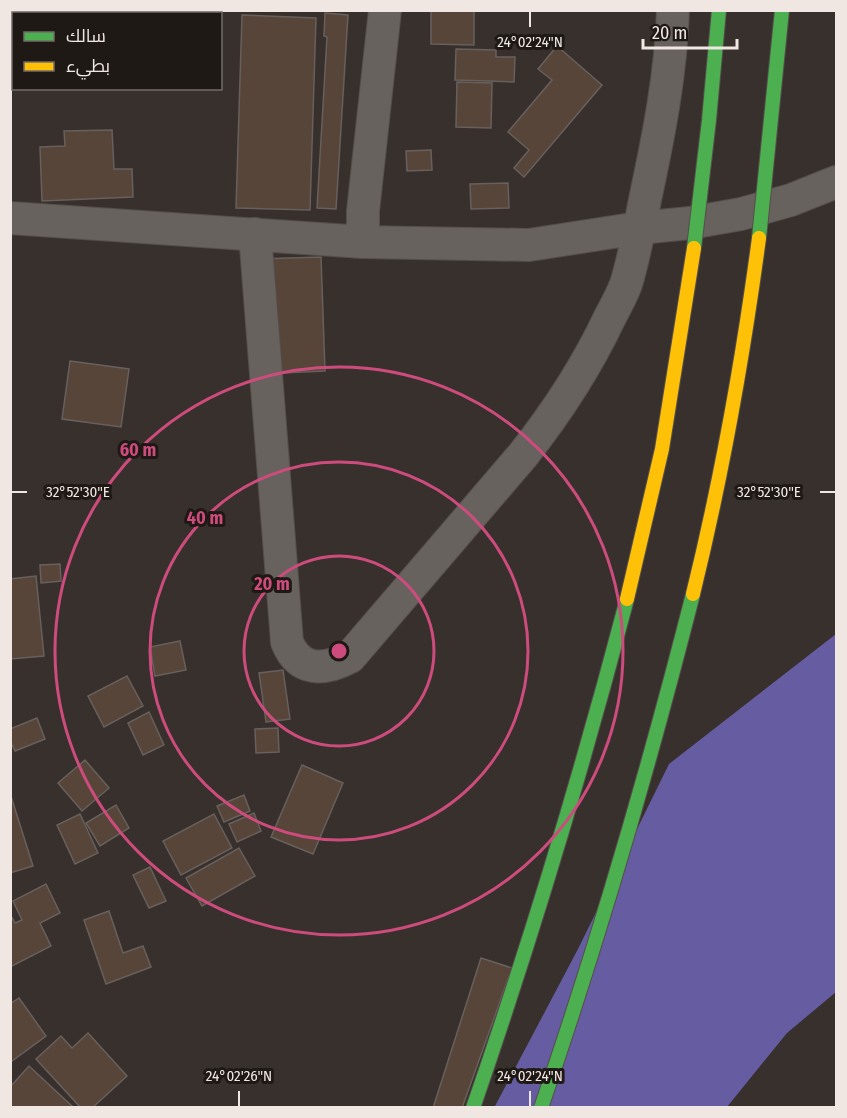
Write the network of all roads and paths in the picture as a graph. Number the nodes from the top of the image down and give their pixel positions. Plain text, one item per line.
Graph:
1 (385, 10) edge
2 (673, 10) edge
3 (718, 10) edge
4 (782, 10) edge
5 (837, 182) edge
6 (10, 218) edge
7 (639, 228) junction
8 (255, 234) junction
9 (363, 242) junction
10 (473, 1107) edge
11 (541, 1107) edge

1 - 9 street
2 - 7 street
3 - 10 main road, bridge
4 - 11 main road, bridge
5 - 7 street
6 - 8 street
7 - 8 street
7 - 9 street
8 - 9 street

